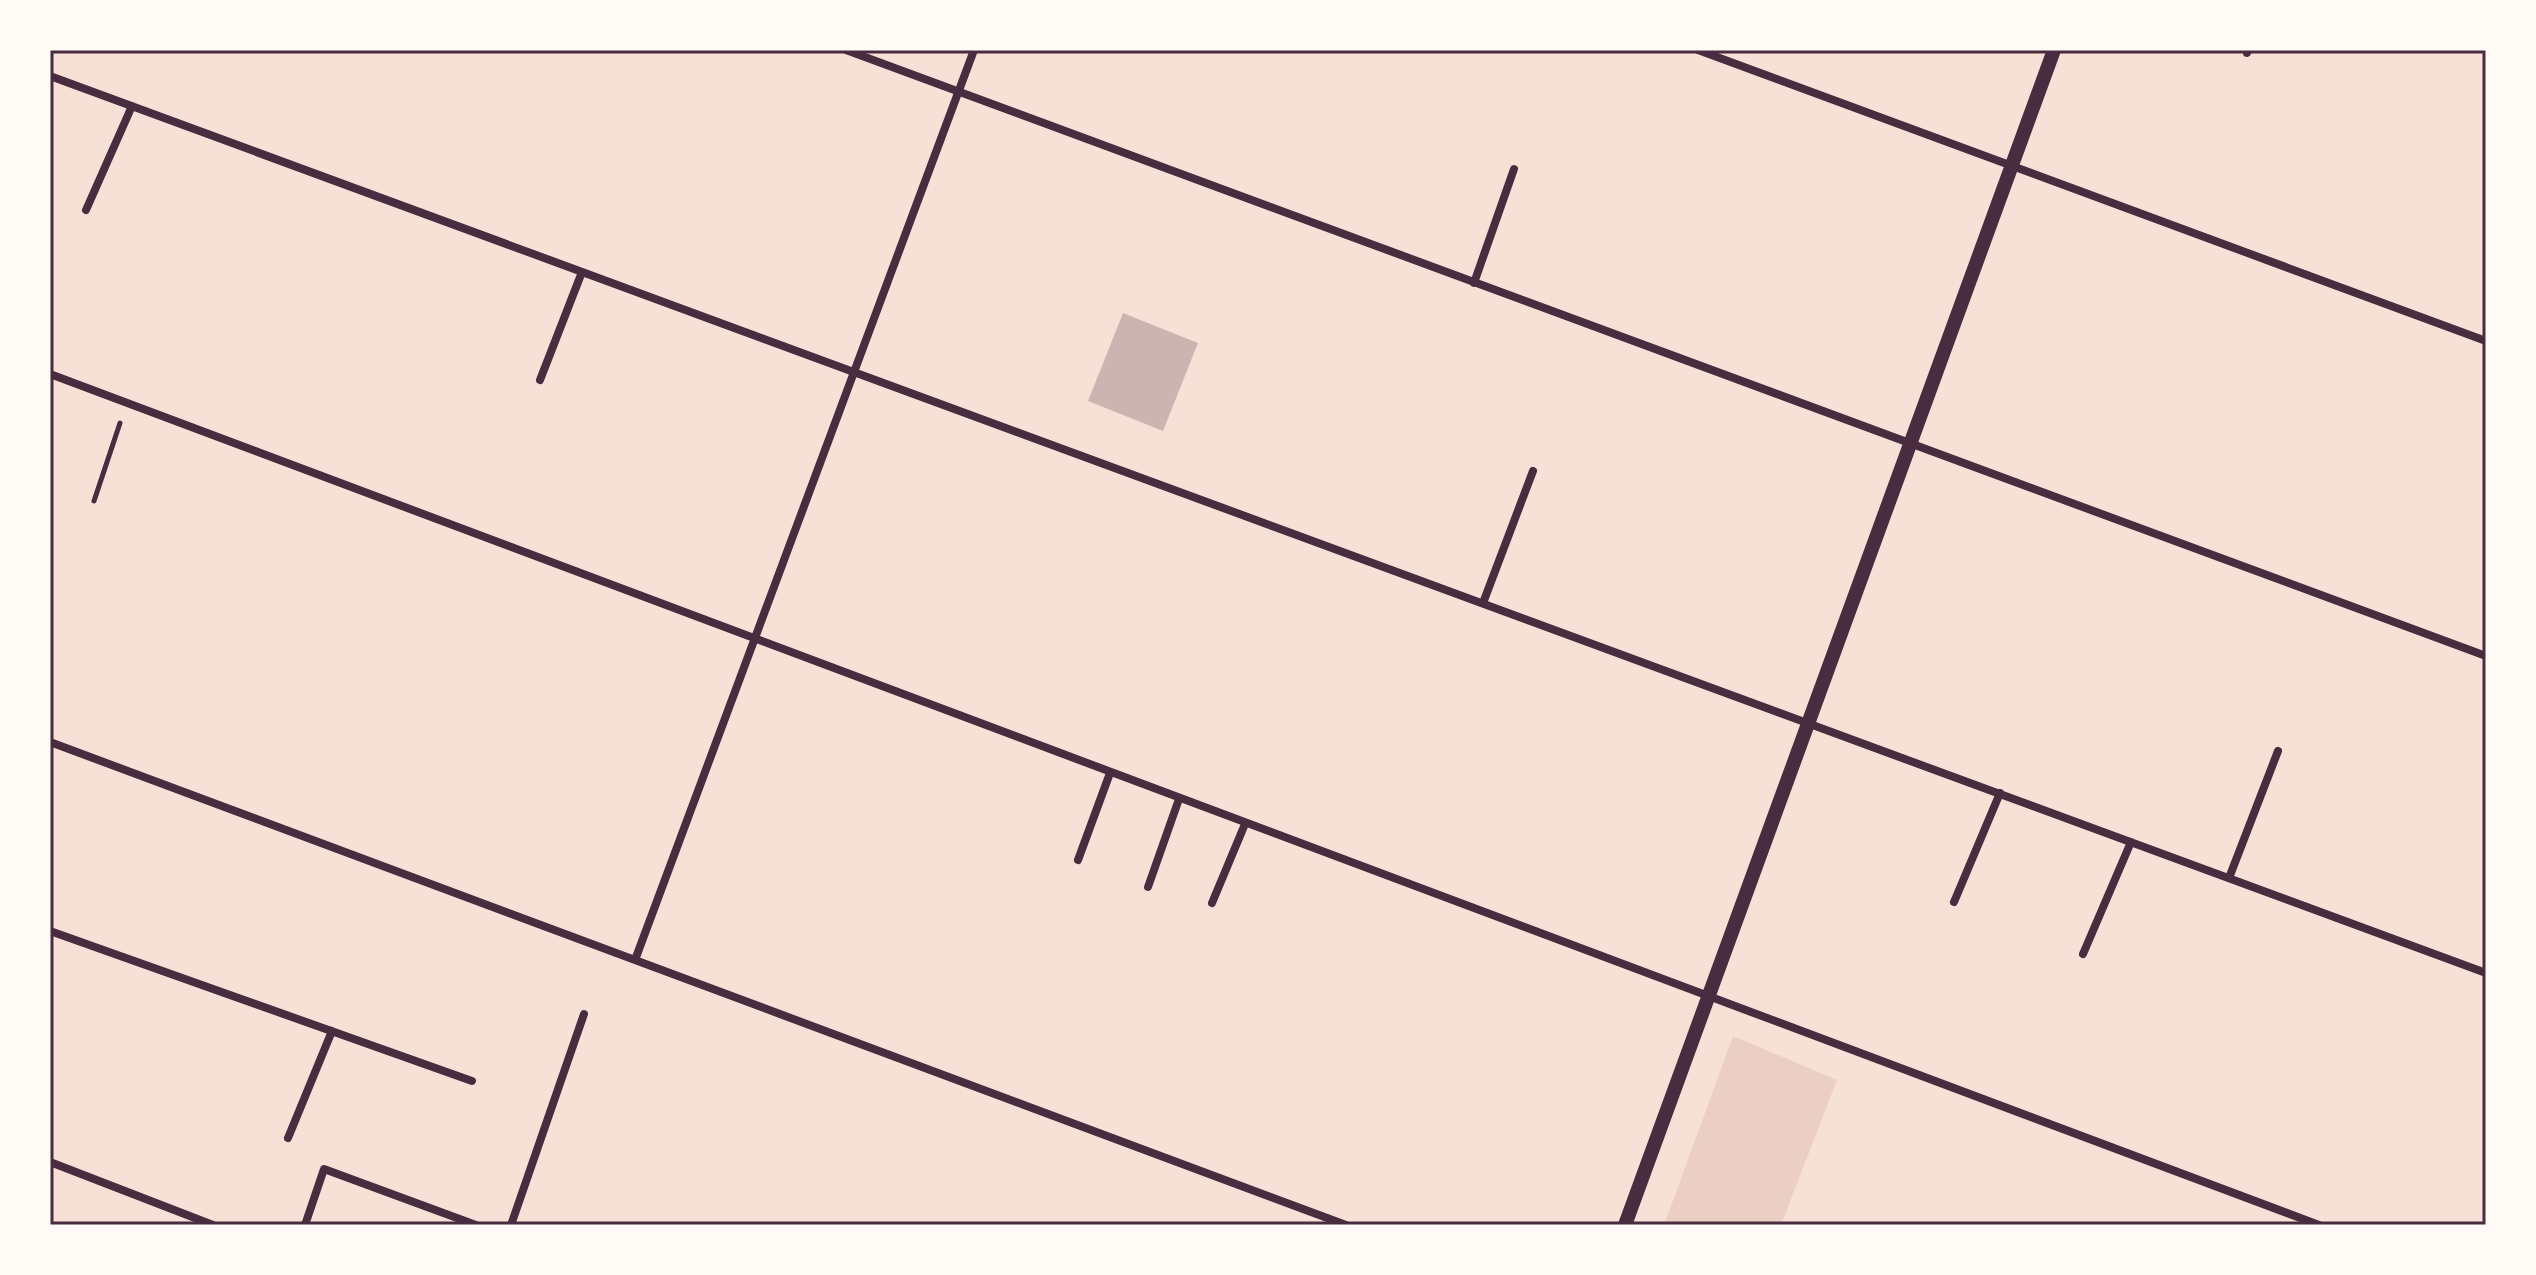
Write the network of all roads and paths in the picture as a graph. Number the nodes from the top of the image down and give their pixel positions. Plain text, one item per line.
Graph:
1 (846, 50) edge
2 (974, 50) edge
3 (1698, 50) edge
4 (2054, 50) edge
5 (50, 76) edge
6 (959, 92) junction
7 (132, 106) junction
8 (2011, 166) junction
9 (1514, 169) dead end
10 (86, 210) dead end
11 (582, 272) junction
12 (1474, 283) junction
13 (2486, 341) edge
14 (854, 371) junction
15 (50, 374) edge
16 (540, 380) dead end
17 (126, 403) junction
18 (1910, 444) junction
19 (1533, 471) dead end
20 (94, 501) dead end
21 (1483, 603) junction
22 (754, 639) junction
23 (2486, 656) edge
24 (1808, 723) junction
25 (50, 742) edge
26 (2278, 751) dead end
27 (1110, 773) junction
28 (2000, 793) junction
29 (1179, 799) junction
30 (1245, 824) junction
31 (2131, 842) junction
32 (1078, 860) dead end
33 (2229, 878) junction
34 (1148, 887) dead end
35 (1954, 902) dead end
36 (1212, 903) dead end
37 (50, 931) edge
38 (2083, 954) dead end
39 (635, 960) junction
40 (2486, 973) edge
41 (1708, 998) junction
42 (584, 1014) dead end
43 (332, 1031) junction
44 (472, 1081) dead end
45 (288, 1138) dead end
46 (50, 1162) edge
47 (213, 1225) edge
48 (305, 1225) edge
49 (476, 1225) edge
50 (511, 1225) edge
51 (1346, 1225) edge
52 (1625, 1225) edge
53 (2319, 1225) edge

1 - 6 street
2 - 6 street
3 - 8 street
4 - 8 street
5 - 7 street
6 - 12 street
6 - 14 street
7 - 10 street
7 - 11 street
8 - 13 street
8 - 18 street
9 - 12 street
11 - 14 street
11 - 16 street
12 - 18 street
14 - 21 street
14 - 22 street
15 - 17 street
17 - 20 path
17 - 22 street
18 - 23 street
18 - 24 street
19 - 21 street
21 - 24 street
22 - 27 street
22 - 39 street
24 - 28 street
24 - 41 street
25 - 39 street
26 - 33 street
27 - 29 street
27 - 32 street
28 - 31 street
28 - 35 street
29 - 30 street
29 - 34 street
30 - 36 street
30 - 41 street
31 - 33 street
31 - 38 street
33 - 40 street
37 - 43 street
39 - 51 street
41 - 52 street
41 - 53 street
42 - 50 street
43 - 44 street
43 - 45 street
46 - 47 street
48 - 49 street

